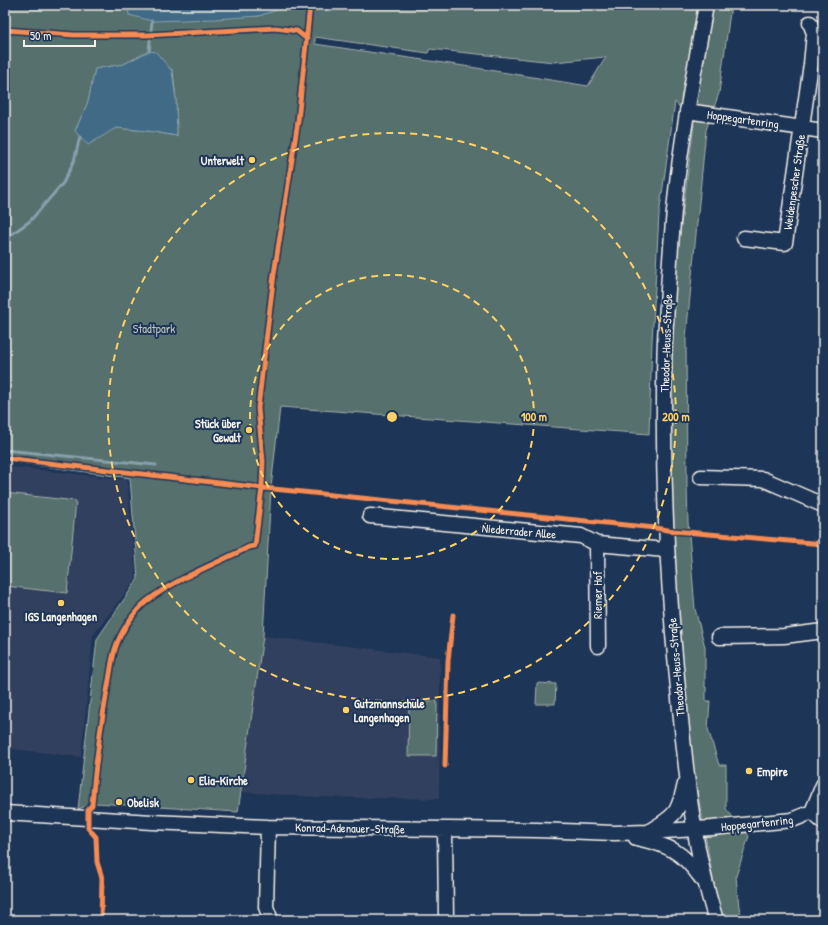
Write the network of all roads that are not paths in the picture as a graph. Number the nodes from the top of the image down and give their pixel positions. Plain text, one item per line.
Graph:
1 (706, 5) edge
2 (810, 23) dead end
3 (817, 65) edge
4 (687, 111) junction
5 (802, 128) junction
6 (823, 131) edge
7 (744, 238) dead end
8 (701, 477) dead end
9 (823, 505) edge
10 (370, 516) dead end
11 (597, 544) junction
12 (666, 550) junction
13 (823, 631) edge
14 (719, 636) dead end
15 (598, 646) dead end
16 (687, 777) junction
17 (823, 785) edge
18 (812, 812) junction
19 (5, 813) edge
20 (823, 822) edge
21 (268, 827) junction
22 (694, 829) junction
23 (445, 830) junction
24 (648, 832) junction
25 (614, 833) junction
26 (706, 885) junction
27 (271, 920) edge
28 (446, 920) edge
29 (716, 920) edge

1 - 4 street, Theodor-Heuss-Straße
2 - 3 street
3 - 5 street
4 - 5 street, Hoppegartenring
4 - 12 street, Theodor-Heuss-Straße
5 - 6 street, Hoppegartenring
5 - 7 street, Weidenpescher Straße
8 - 9 street
10 - 11 street, Niederrader Allee
11 - 12 street, Niederrader Allee
11 - 15 street, Riemer Hof
12 - 16 street, Theodor-Heuss-Straße
13 - 14 street
16 - 22 street, Theodor-Heuss-Straße
16 - 24 street
17 - 18 street
18 - 20 street
18 - 22 street, Hoppegartenring
19 - 21 street, Konrad-Adenauer-Straße
21 - 23 street, Konrad-Adenauer-Straße
21 - 27 street
22 - 24 street, Konrad-Adenauer-Straße
22 - 26 street, Theodor-Heuss-Straße
23 - 25 street, Konrad-Adenauer-Straße
23 - 28 street
24 - 25 street, Konrad-Adenauer-Straße
25 - 26 street
26 - 29 street, Theodor-Heuss-Straße

